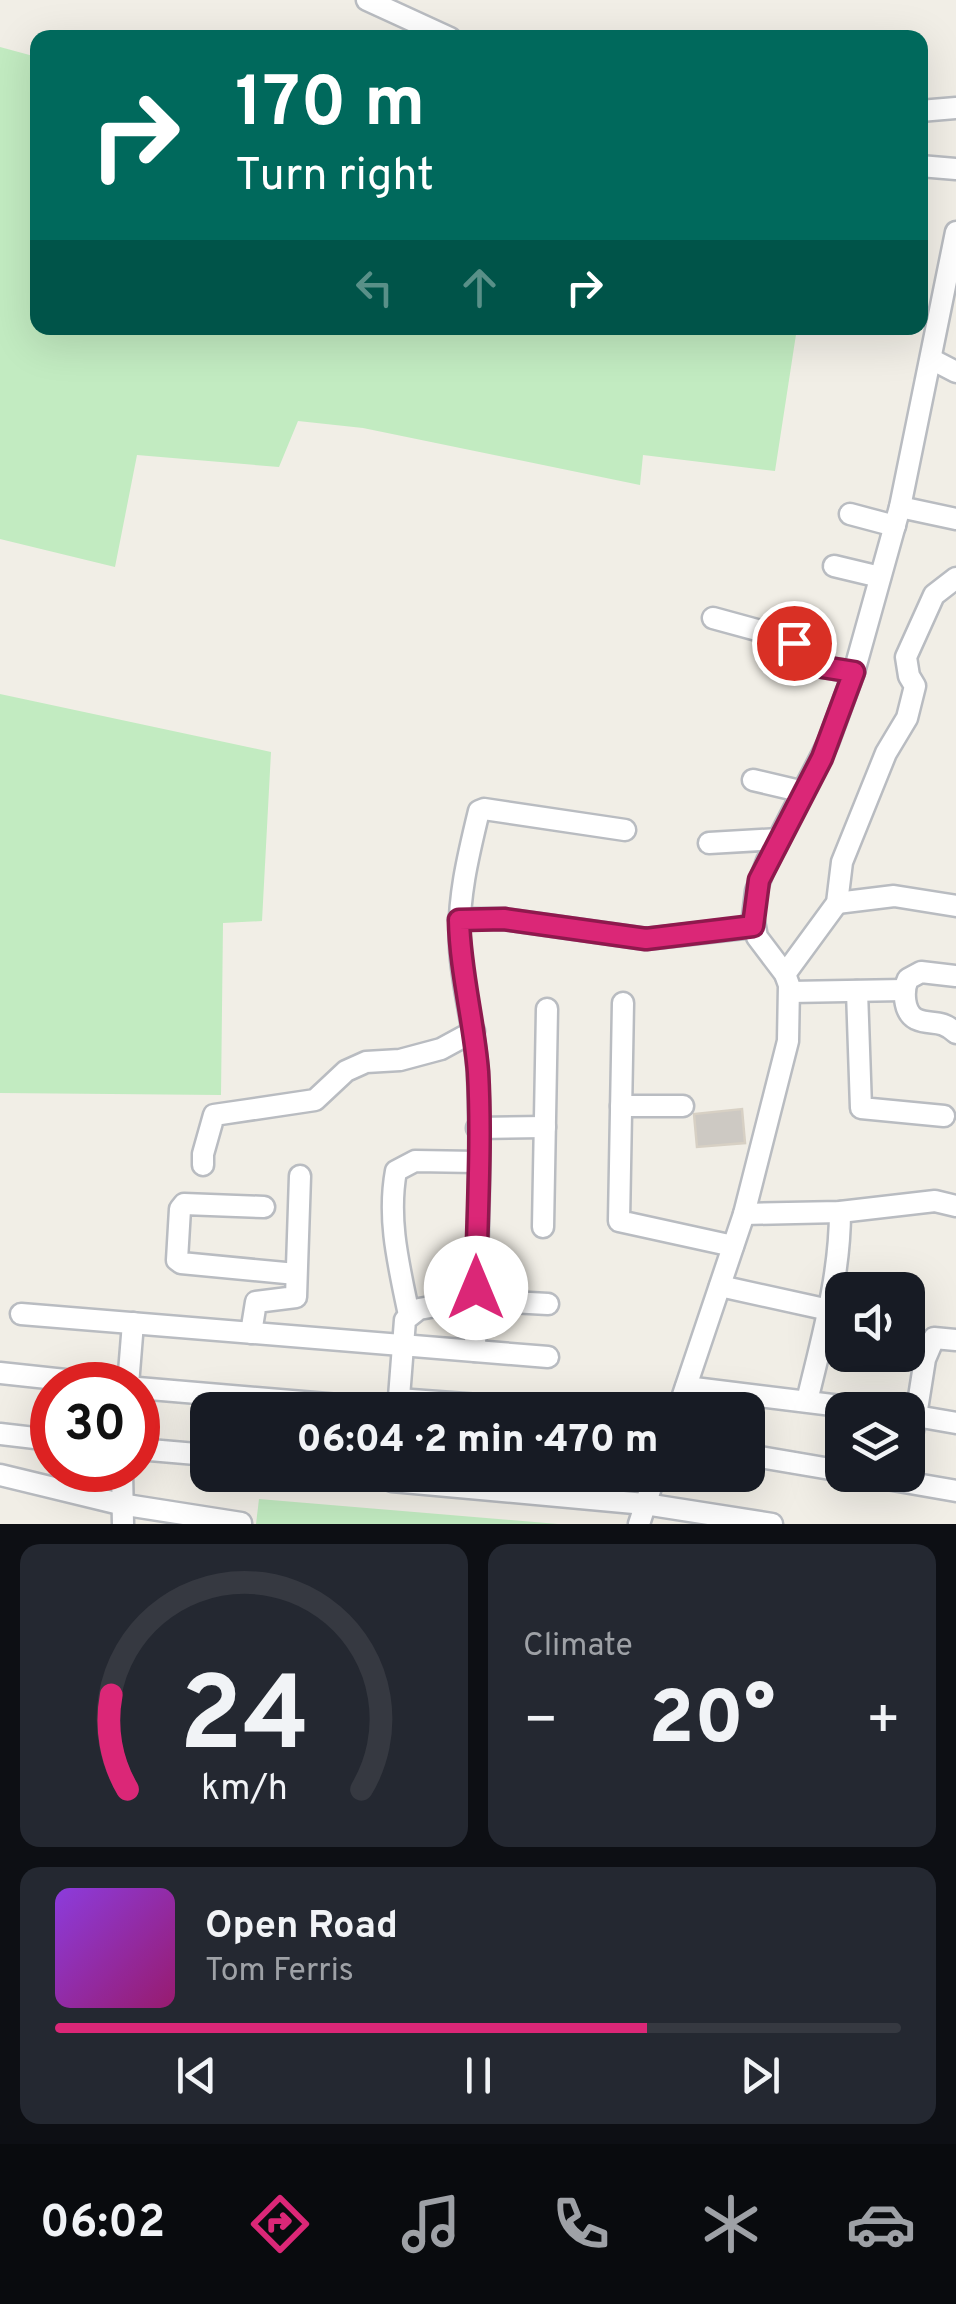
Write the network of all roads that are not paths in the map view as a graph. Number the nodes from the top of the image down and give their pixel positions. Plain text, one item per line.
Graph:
1 (367, 0) edge
2 (433, 30) edge
3 (956, 108) edge
4 (928, 110) edge
5 (928, 167) edge
6 (956, 169) edge
7 (956, 232) edge
8 (931, 359) junction
9 (956, 372) edge
10 (850, 514) dead end
11 (897, 516) junction
12 (956, 519) edge
13 (834, 566) dead end
14 (880, 577) junction
15 (956, 578) edge
16 (713, 618) dead end
17 (854, 672) junction
18 (753, 780) dead end
19 (804, 792) junction
20 (625, 830) dead end
21 (778, 839) junction
22 (709, 842) dead end
23 (837, 903) junction
24 (956, 906) edge
25 (459, 920) junction
26 (753, 926) junction
27 (956, 976) edge
28 (787, 984) junction
29 (904, 990) junction
30 (856, 991) junction
31 (624, 1003) dead end
32 (547, 1009) dead end
33 (474, 1030) junction
34 (956, 1033) edge
35 (621, 1106) junction
36 (683, 1106) dead end
37 (944, 1116) dead end
38 (545, 1127) junction
39 (478, 1128) junction
40 (477, 1162) junction
41 (203, 1165) dead end
42 (300, 1176) dead end
43 (956, 1206) edge
44 (264, 1207) dead end
45 (840, 1212) junction
46 (744, 1214) junction
47 (543, 1227) dead end
48 (733, 1246) junction
49 (835, 1272) edge
50 (296, 1274) junction
51 (720, 1286) junction
52 (476, 1293) junction
53 (548, 1304) dead end
54 (825, 1309) edge
55 (20, 1314) dead end
56 (409, 1315) junction
57 (133, 1323) junction
58 (825, 1327) edge
59 (251, 1332) junction
60 (956, 1340) edge
61 (402, 1345) junction
62 (476, 1351) junction
63 (548, 1357) dead end
64 (130, 1362) edge
65 (0, 1373) edge
66 (30, 1376) edge
67 (686, 1387) junction
68 (160, 1390) edge
69 (196, 1392) edge
70 (399, 1392) edge
71 (684, 1392) edge
72 (917, 1392) edge
73 (807, 1401) junction
74 (825, 1403) edge
75 (925, 1418) edge
76 (956, 1424) edge
77 (0, 1434) edge
78 (30, 1437) edge
79 (160, 1452) edge
80 (190, 1454) edge
81 (765, 1457) edge
82 (825, 1468) edge
83 (0, 1475) edge
84 (925, 1484) edge
85 (956, 1491) edge
86 (475, 1492) edge
87 (122, 1514) edge
88 (642, 1514) edge
89 (241, 1523) edge
90 (772, 1524) edge

1 - 2 street
3 - 4 street
5 - 6 street
7 - 8 street
8 - 9 street
8 - 11 street
10 - 11 street
11 - 12 street
11 - 14 street
13 - 14 street
14 - 17 street
15 - 23 street
16 - 17 street
17 - 19 street
18 - 19 street
19 - 21 street
20 - 25 street
21 - 22 street
21 - 26 street
23 - 24 street
23 - 28 street
25 - 26 street
25 - 33 street
26 - 28 street
27 - 29 street
28 - 30 street
28 - 46 street
29 - 30 street
29 - 34 street
30 - 37 street
31 - 35 street
32 - 38 street
33 - 39 street
33 - 41 street
35 - 36 street
35 - 48 street
38 - 39 street
38 - 47 street
39 - 40 street
40 - 52 street
40 - 56 street
42 - 50 street
43 - 45 street
44 - 50 street
45 - 46 street
45 - 49 street
46 - 48 street
48 - 51 street
50 - 59 street
51 - 54 street
51 - 67 street
52 - 53 street
52 - 56 street
52 - 62 street
55 - 57 street
56 - 61 street
57 - 59 street
57 - 64 street
58 - 73 street
59 - 61 street
60 - 72 street
61 - 62 street
61 - 70 street
62 - 63 street
65 - 66 street
67 - 71 street
67 - 73 street
68 - 69 street
73 - 74 street
75 - 76 street
77 - 78 street
79 - 80 street
81 - 82 street
83 - 87 street
84 - 85 street
86 - 88 street
87 - 89 street
88 - 90 street

